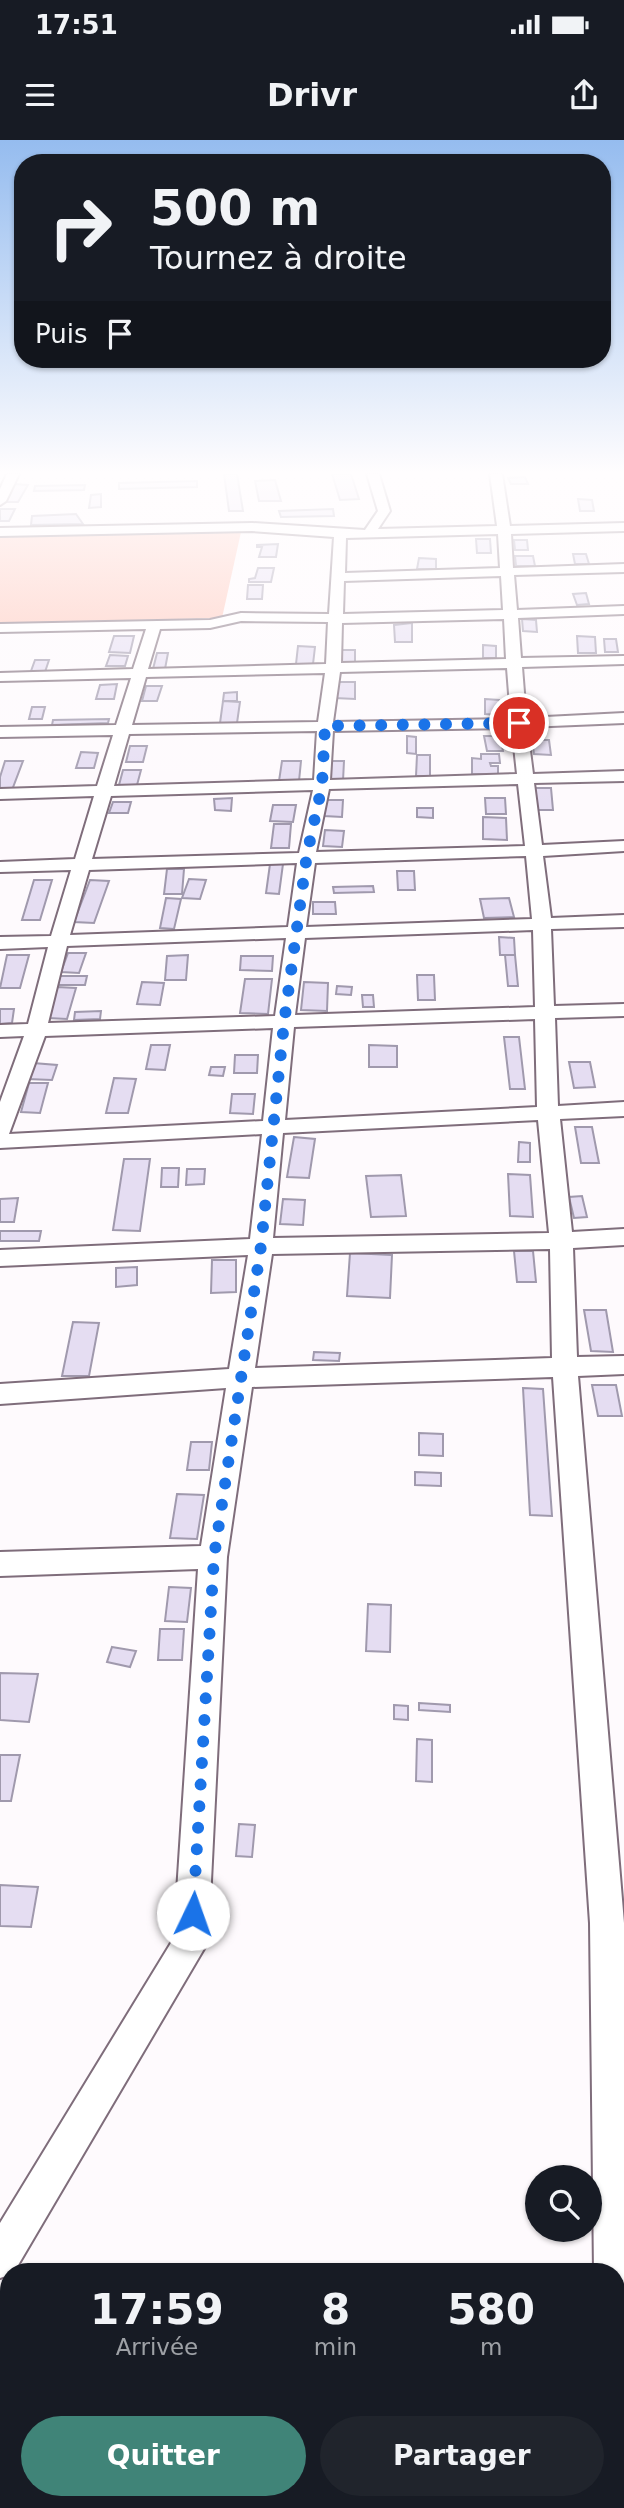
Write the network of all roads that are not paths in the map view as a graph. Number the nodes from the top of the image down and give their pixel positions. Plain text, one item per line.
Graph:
1 (338, 585) edge
2 (509, 585) edge
3 (624, 610) edge
4 (511, 616) junction
5 (337, 619) junction
6 (154, 625) junction
7 (0, 628) edge
8 (624, 660) edge
9 (514, 663) junction
10 (333, 668) junction
11 (138, 674) junction
12 (0, 677) edge
13 (624, 718) edge
14 (519, 723) junction
15 (325, 726) junction
16 (124, 730) junction
17 (0, 732) edge
18 (624, 776) edge
19 (525, 779) junction
20 (322, 786) junction
21 (103, 791) junction
22 (0, 794) edge
23 (624, 845) edge
24 (533, 851) junction
25 (306, 859) junction
26 (82, 865) junction
27 (0, 867) edge
28 (624, 921) edge
29 (542, 924) junction
30 (298, 932) junction
31 (59, 941) junction
32 (0, 943) edge
33 (624, 1010) edge
34 (545, 1012) junction
35 (284, 1023) junction
36 (37, 1029) junction
37 (0, 1031) edge
38 (624, 1109) edge
39 (548, 1111) junction
40 (274, 1126) junction
41 (0, 1131) edge
42 (0, 1141) edge
43 (624, 1237) edge
44 (561, 1241) junction
45 (261, 1246) junction
46 (0, 1258) edge
47 (624, 1365) edge
48 (565, 1367) junction
49 (242, 1378) junction
50 (0, 1394) edge
51 (214, 1557) junction
52 (0, 1564) edge
53 (0, 2259) edge
54 (613, 2263) edge

1 - 5 street
2 - 4 street
3 - 4 street
4 - 5 street
4 - 9 street
5 - 6 street
5 - 10 street
6 - 7 street
6 - 11 street
8 - 9 street
9 - 10 street
9 - 14 street
10 - 11 street
10 - 15 street
11 - 12 street
11 - 16 street
13 - 14 street
14 - 15 street
14 - 19 street
15 - 16 street
15 - 20 street
16 - 17 street
16 - 21 street
18 - 19 street
19 - 20 street
19 - 24 street
20 - 21 street
20 - 25 street
21 - 22 street
21 - 26 street
23 - 24 street
24 - 25 street
24 - 29 street
25 - 26 street
25 - 30 street
26 - 27 street
26 - 31 street
28 - 29 street
29 - 30 street
29 - 34 street
30 - 31 street
30 - 35 street
31 - 32 street
31 - 36 street
33 - 34 street
34 - 35 street
34 - 39 street
35 - 36 street
35 - 40 street
36 - 37 street
36 - 41 street
38 - 39 street
39 - 40 street
39 - 44 street
40 - 42 street
40 - 45 street
43 - 44 street
44 - 45 street
44 - 48 street
45 - 46 street
45 - 49 street
47 - 48 street
48 - 49 street
48 - 54 street
49 - 50 street
49 - 51 street
51 - 52 street
51 - 53 street

